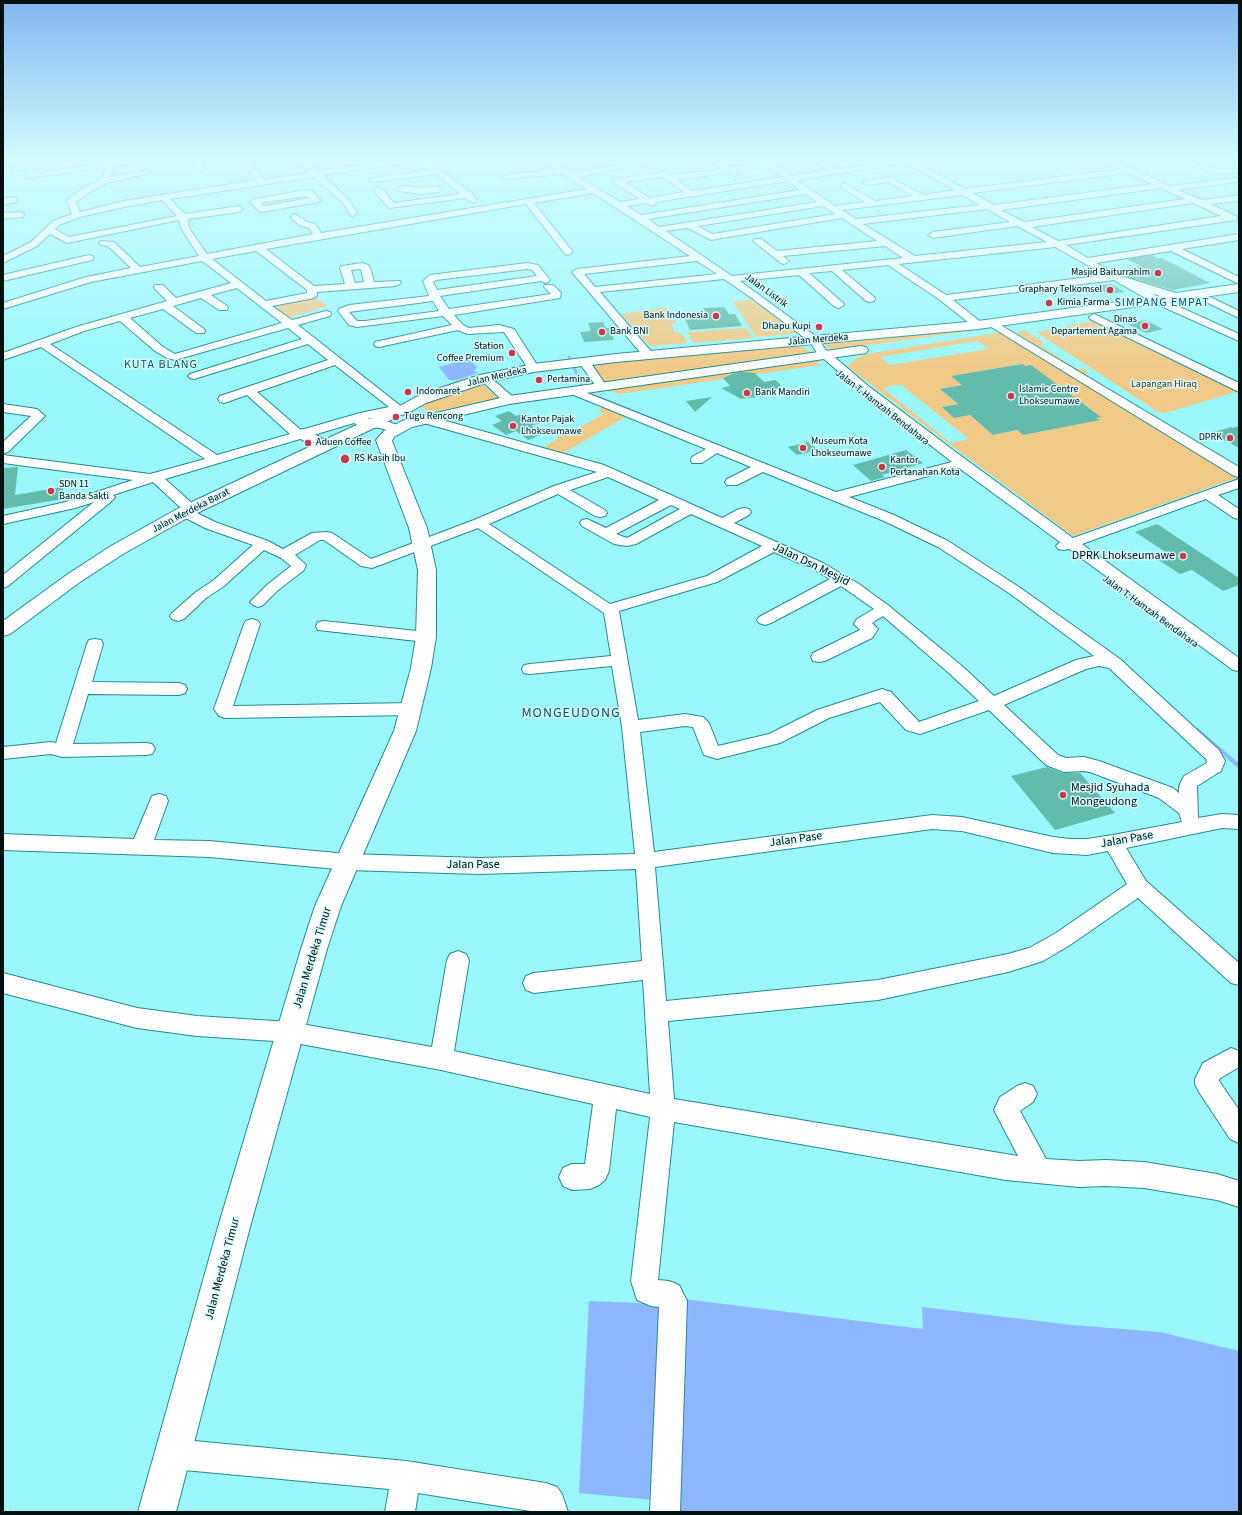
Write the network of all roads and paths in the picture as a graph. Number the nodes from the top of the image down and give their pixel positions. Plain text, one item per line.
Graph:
1 (51, 229) edge
2 (126, 229) edge
3 (186, 229) edge
4 (314, 229) edge
5 (362, 229) edge
6 (550, 229) edge
7 (664, 229) edge
8 (697, 229) edge
9 (762, 229) edge
10 (865, 229) edge
11 (980, 229) edge
12 (1029, 229) edge
13 (1154, 229) edge
14 (657, 230) joint
15 (48, 231) junction
16 (952, 232) junction
17 (933, 234) dead end
18 (320, 236) junction
19 (1239, 237) edge
20 (67, 240) junction
21 (758, 241) dead end
22 (104, 243) dead end
23 (886, 244) junction
24 (1057, 244) junction
25 (77, 248) dead end
26 (259, 248) junction
27 (1173, 248) junction
28 (568, 252) dead end
29 (983, 252) junction
30 (776, 254) junction
31 (89, 258) dead end
32 (205, 258) junction
33 (698, 258) junction
34 (912, 259) junction
35 (3, 260) edge
36 (1088, 261) junction
37 (890, 262) junction
38 (1232, 267) dead end
39 (834, 268) junction
40 (1217, 269) junction
41 (138, 270) junction
42 (799, 272) junction
43 (3, 278) edge
44 (729, 278) junction
45 (1120, 279) junction
46 (1239, 281) edge
47 (546, 282) junction
48 (396, 283) dead end
49 (238, 284) junction
50 (370, 285) junction
51 (351, 286) junction
52 (159, 287) dead end
53 (1239, 288) edge
54 (312, 289) junction
55 (593, 290) junction
56 (203, 294) junction
57 (434, 296) junction
58 (1239, 296) edge
59 (1151, 297) junction
60 (944, 298) junction
61 (870, 299) dead end
62 (1210, 300) junction
63 (1172, 301) junction
64 (170, 303) junction
65 (264, 304) junction
66 (839, 305) dead end
67 (3, 306) edge
68 (495, 306) junction
69 (223, 308) dead end
70 (1098, 312) junction
71 (446, 313) junction
72 (326, 314) dead end
73 (1239, 315) edge
74 (122, 317) junction
75 (992, 323) junction
76 (290, 324) junction
77 (978, 325) junction
78 (459, 327) junction
79 (507, 329) junction
80 (1004, 330) junction
81 (200, 331) dead end
82 (1239, 338) edge
83 (309, 340) junction
84 (42, 343) junction
85 (379, 344) dead end
86 (889, 346) dead end
87 (821, 350) junction
88 (649, 356) junction
89 (3, 357) edge
90 (335, 361) junction
91 (582, 362) junction
92 (533, 368) junction
93 (842, 369) junction
94 (194, 376) dead end
95 (485, 378) junction
96 (599, 388) junction
97 (1239, 388) edge
98 (248, 390) junction
99 (574, 391) junction
100 (224, 399) dead end
101 (508, 400) junction
102 (3, 408) edge
103 (428, 420) junction
104 (396, 421) junction
105 (343, 422) junction
106 (300, 434) junction
107 (716, 448) junction
108 (3, 449) edge
109 (315, 450) junction
110 (3, 459) edge
111 (216, 460) junction
112 (697, 460) dead end
113 (954, 466) junction
114 (762, 467) junction
115 (609, 472) junction
116 (1239, 473) edge
117 (155, 477) junction
118 (732, 482) dead end
119 (1239, 483) edge
120 (558, 488) junction
121 (115, 491) junction
122 (840, 494) junction
123 (1207, 494) junction
124 (670, 500) junction
125 (690, 509) junction
126 (188, 511) junction
127 (744, 512) dead end
128 (600, 513) dead end
129 (1239, 515) edge
130 (3, 520) edge
131 (479, 523) junction
132 (587, 523) dead end
133 (724, 524) junction
134 (605, 534) junction
135 (263, 544) junction
136 (1066, 545) junction
137 (422, 546) junction
138 (774, 546) junction
139 (285, 554) junction
140 (842, 579) junction
141 (3, 583) edge
142 (258, 602) dead end
143 (609, 609) junction
144 (884, 609) junction
145 (178, 616) dead end
146 (1167, 618) junction
147 (765, 620) dead end
148 (252, 624) dead end
149 (324, 626) dead end
150 (3, 630) edge
151 (426, 637) junction
152 (96, 644) dead end
153 (819, 657) dead end
154 (619, 660) junction
155 (1114, 663) junction
156 (1239, 666) edge
157 (530, 669) dead end
158 (1239, 678) edge
159 (81, 688) junction
160 (179, 689) dead end
161 (992, 703) junction
162 (412, 709) junction
163 (631, 727) junction
164 (146, 749) dead end
165 (62, 751) junction
166 (3, 753) edge
167 (158, 801) dead end
168 (1189, 818) junction
169 (1239, 822) edge
170 (3, 842) edge
171 (1113, 843) junction
172 (141, 847) junction
173 (644, 861) junction
174 (347, 862) junction
175 (1139, 887) junction
176 (458, 960) dead end
177 (653, 969) junction
178 (1239, 976) edge
179 (3, 983) edge
180 (534, 983) dead end
181 (656, 1012) junction
182 (290, 1032) junction
183 (441, 1059) junction
184 (1231, 1059) dead end
185 (1025, 1094) dead end
186 (606, 1096) junction
187 (663, 1109) junction
188 (1239, 1131) edge
189 (1039, 1171) junction
190 (572, 1177) dead end
191 (1239, 1194) edge
192 (173, 1454) junction
193 (406, 1476) junction
194 (157, 1512) edge
195 (400, 1512) edge
196 (553, 1512) edge
197 (665, 1512) edge

1 - 15 street
2 - 20 street
3 - 32 street
4 - 18 street
5 - 18 street
6 - 28 street
7 - 14 street
8 - 9 street
10 - 23 street
11 - 16 street
12 - 24 street
13 - 24 street
14 - 33 street, Jalan Listrik
15 - 20 street
15 - 35 street
16 - 17 street
16 - 29 street
18 - 26 street
19 - 27 street
20 - 25 street
21 - 30 street
22 - 41 street
23 - 30 street
23 - 34 street
24 - 29 street
24 - 36 street
26 - 32 street
26 - 54 street
27 - 36 street
27 - 40 street
29 - 34 street
30 - 42 street
31 - 43 street
32 - 41 street
32 - 49 street
33 - 44 street, Jalan Listrik
33 - 55 street
34 - 37 street
36 - 45 street
37 - 39 street
37 - 60 street
38 - 40 street
39 - 42 street
39 - 61 street
40 - 46 street
41 - 67 street
42 - 44 street
42 - 66 street
44 - 55 street
44 - 87 street, Jalan Listrik
45 - 59 street
45 - 60 street
45 - 63 main road
47 - 57 street
47 - 57 street
47 - 68 street
48 - 50 street
49 - 56 street
49 - 65 street
50 - 51 street
50 - 51 street
51 - 54 street
52 - 64 street
53 - 63 main road, Jalan Merdeka
54 - 65 street
55 - 88 street
56 - 64 street
56 - 69 street
57 - 71 street
57 - 71 street
58 - 62 main road, Jalan Merdeka
59 - 63 main road, Jalan Merdeka
59 - 70 main road, Jalan Merdeka
60 - 77 street
62 - 63 main road, Jalan Merdeka
62 - 73 street
63 - 70 main road, Jalan Merdeka
63 - 82 street
64 - 74 street
64 - 81 street
65 - 76 street
68 - 71 street
68 - 79 street
70 - 75 main road, Jalan Merdeka
70 - 80 main road, Jalan Merdeka
70 - 97 street
71 - 78 street
72 - 76 street
74 - 76 street
74 - 84 street
75 - 77 main road, Jalan Merdeka
75 - 80 street
76 - 83 street
77 - 87 main road, Jalan Merdeka
78 - 79 street
78 - 85 street
79 - 92 street
80 - 86 main road, Jalan Merdeka
80 - 116 street
83 - 90 street
83 - 94 street
84 - 89 street
84 - 111 street
87 - 88 main road, Jalan Merdeka
87 - 93 street, Jalan T. Hamzah Bendahara
87 - 93 main road, Jalan Merdeka
87 - 96 main road, Jalan Merdeka
87 - 113 street, Jalan T. Hamzah Bendahara
88 - 91 main road, Jalan Merdeka
90 - 98 street
90 - 104 street
91 - 92 main road, Jalan Merdeka
91 - 96 street
92 - 95 main road, Jalan Merdeka
93 - 136 street, Jalan T. Hamzah Bendahara
95 - 101 street
95 - 104 main road, Jalan Merdeka
96 - 99 main road, Jalan Merdeka
98 - 100 street
98 - 106 street
99 - 101 main road, Jalan Merdeka
99 - 107 street
101 - 103 main road, Jalan Merdeka
102 - 108 street
103 - 104 main road, Jalan Merdeka
103 - 115 street, Jalan Dsn Mesjid
104 - 105 street
104 - 105 street
104 - 109 main road, Jalan Merdeka Barat
104 - 137 main road, Jalan Merdeka Timur
105 - 106 street
106 - 109 main road
106 - 111 street
107 - 112 street
107 - 114 street
109 - 126 main road, Jalan Merdeka Barat
110 - 117 street
111 - 117 street
113 - 122 street
113 - 136 street, Jalan T. Hamzah Bendahara
114 - 118 street
114 - 122 street
115 - 120 street
115 - 124 street, Jalan Dsn Mesjid
117 - 121 street
117 - 126 street
119 - 123 street
120 - 128 street
120 - 131 street
121 - 130 street
121 - 141 street
122 - 155 street
123 - 129 street
123 - 136 street
124 - 125 street, Jalan Dsn Mesjid
124 - 134 street
125 - 133 street, Jalan Dsn Mesjid
125 - 134 street
126 - 135 street
126 - 150 main road, Jalan Merdeka Barat
127 - 133 street
131 - 137 street
131 - 143 street
132 - 134 street
133 - 138 street, Jalan Dsn Mesjid
135 - 139 street
135 - 145 street
136 - 146 street, Jalan T. Hamzah Bendahara
137 - 139 street
137 - 151 main road, Jalan Merdeka Timur
138 - 140 street, Jalan Dsn Mesjid
138 - 143 street
139 - 142 street
140 - 144 street, Jalan Dsn Mesjid
140 - 147 street
143 - 154 street
144 - 153 street
144 - 161 street, Jalan Dsn Mesjid
146 - 156 street, Jalan T. Hamzah Bendahara
146 - 158 street, Jalan T. Hamzah Bendahara
148 - 162 street
149 - 151 street
151 - 162 main road, Jalan Merdeka Timur
152 - 159 street
154 - 157 street
154 - 163 street
155 - 161 street
155 - 168 street
159 - 160 street
159 - 165 street
161 - 163 street
161 - 168 street, Jalan Dsn Mesjid
162 - 174 main road, Jalan Merdeka Timur
163 - 173 street
164 - 165 street
165 - 166 street
167 - 172 street
168 - 169 street, Jalan Pase
168 - 171 street, Jalan Pase
170 - 172 street, Jalan Pase
171 - 173 street, Jalan Pase
171 - 175 street
172 - 174 street, Jalan Pase
173 - 174 street, Jalan Pase
173 - 177 street
174 - 182 main road, Jalan Merdeka Timur
175 - 178 street
175 - 181 street
176 - 183 street
177 - 180 street
177 - 181 street
179 - 182 street
181 - 187 street
182 - 183 street
182 - 192 main road, Jalan Merdeka Timur
183 - 186 street
184 - 188 street
185 - 189 street
186 - 187 street
186 - 190 street
187 - 189 street
187 - 197 street
189 - 191 street
192 - 193 street
192 - 194 main road, Jalan Merdeka Timur
193 - 195 street
193 - 196 street

